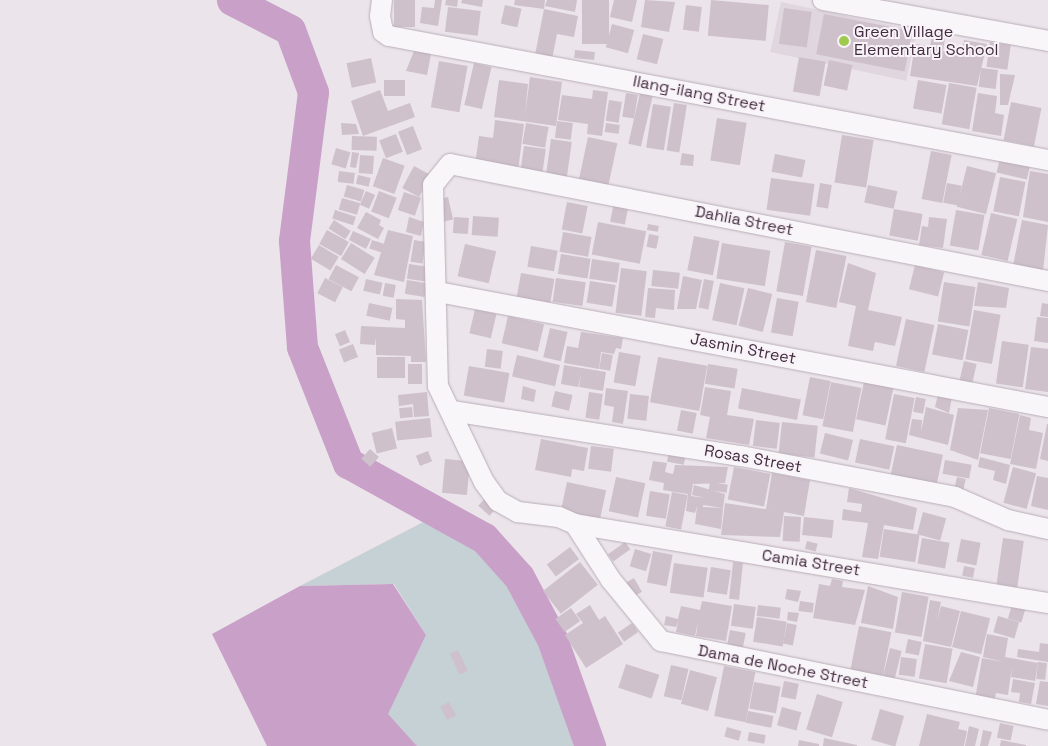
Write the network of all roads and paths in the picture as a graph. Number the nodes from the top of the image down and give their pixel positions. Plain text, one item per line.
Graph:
1 (382, 0) edge
2 (823, 0) edge
3 (1048, 41) edge
4 (1048, 160) edge
5 (1048, 281) edge
6 (438, 292) junction
7 (1048, 407) edge
8 (452, 411) junction
9 (575, 524) junction
10 (1048, 529) edge
11 (1048, 603) edge
12 (1048, 720) edge

1 - 4 street, Ilang-ilang Street
2 - 3 street
5 - 6 street, Dahlia Street
6 - 7 street, Jasmin Street
6 - 8 street
8 - 9 street, Camia Street
8 - 10 street, Rosas Street
9 - 11 street, Camia Street
9 - 12 street, Dama de Noche Street

